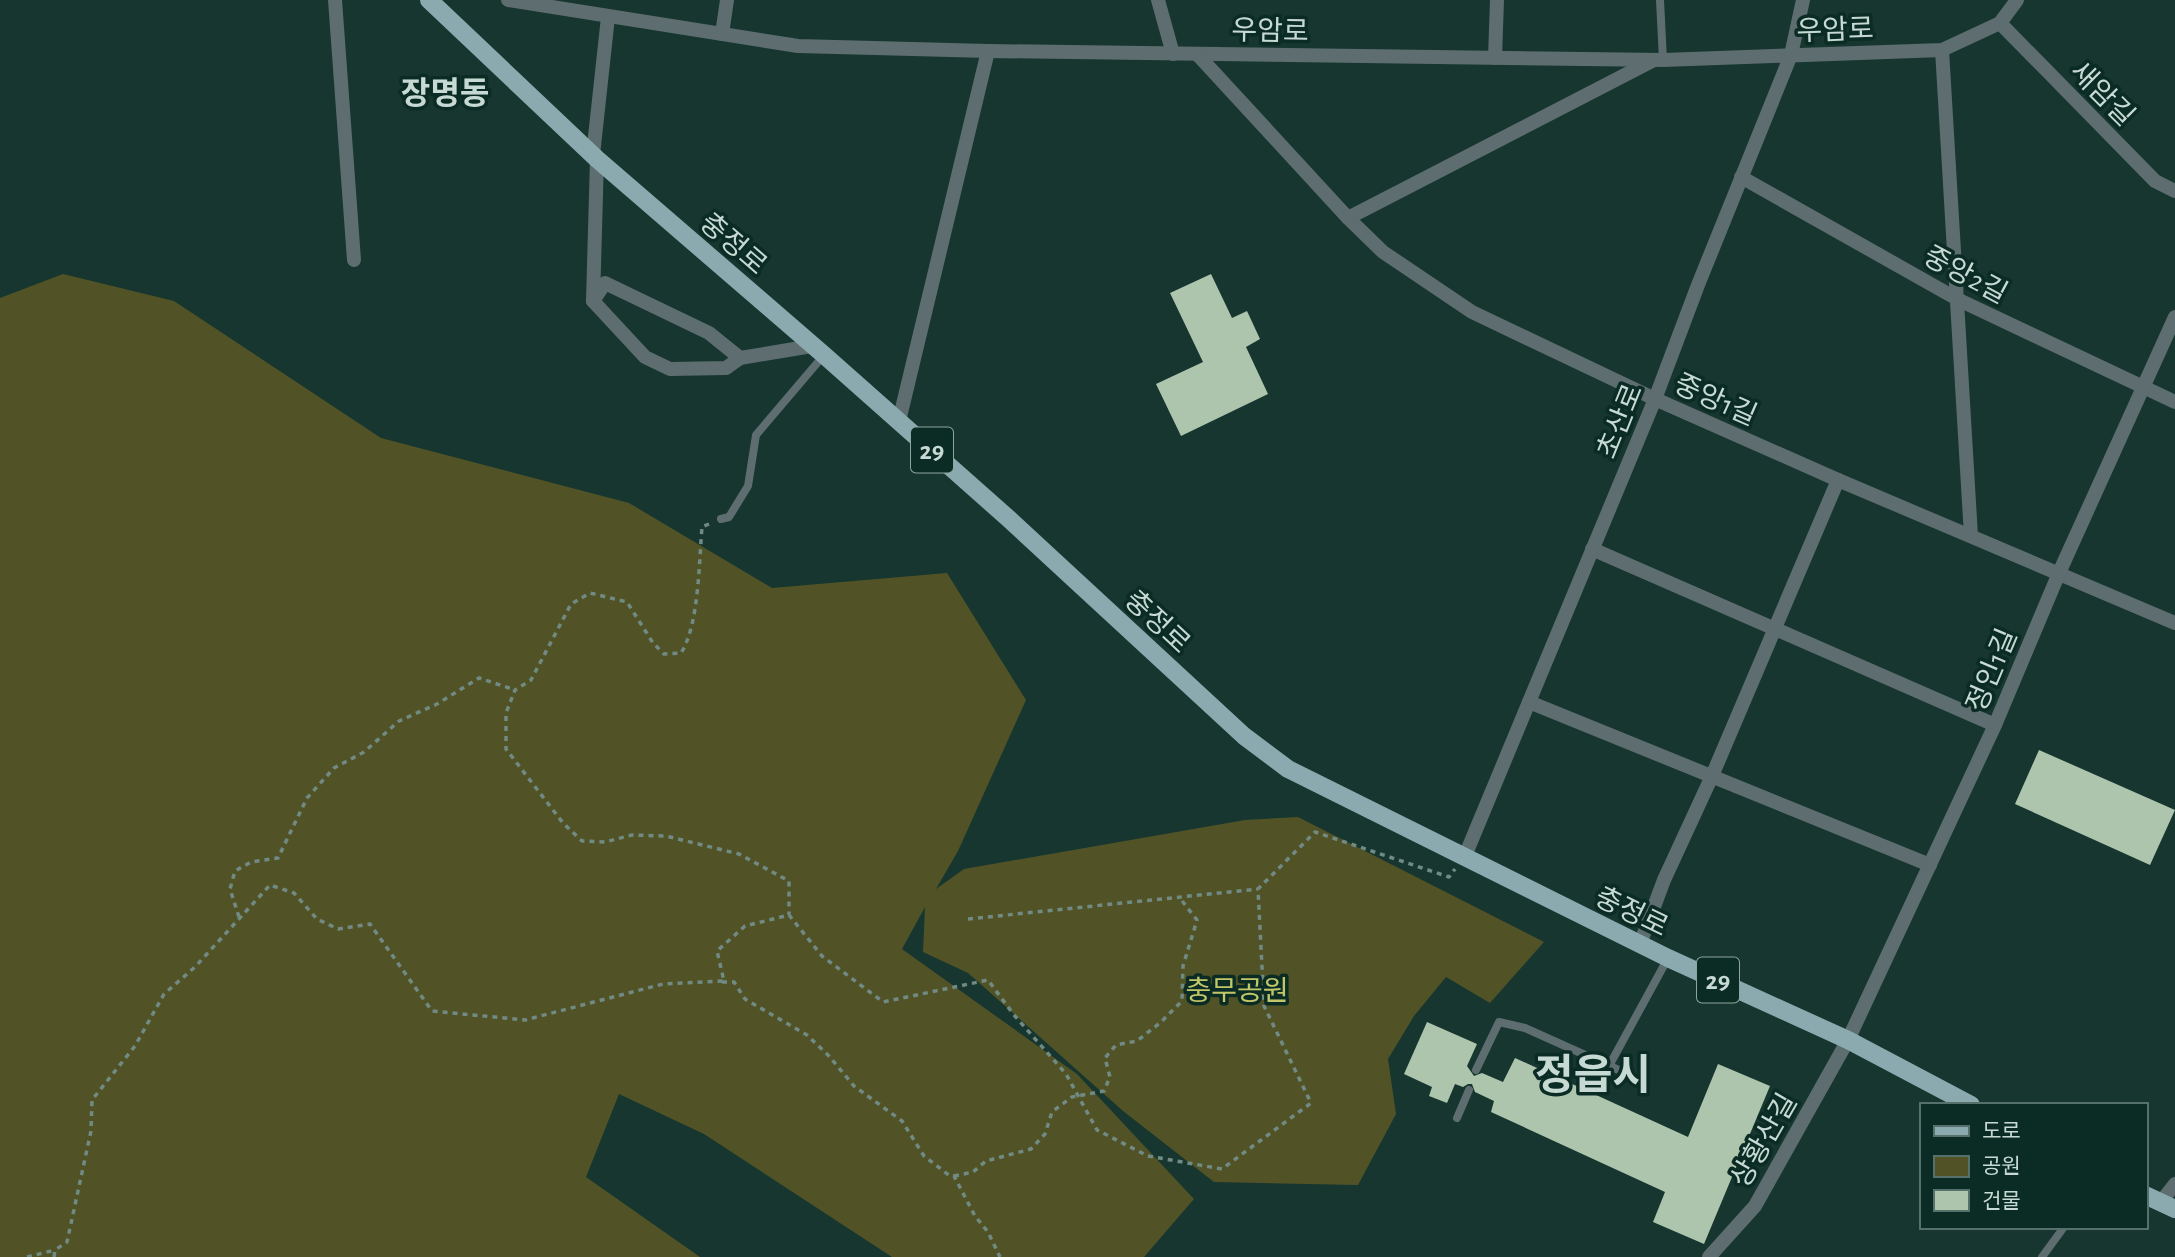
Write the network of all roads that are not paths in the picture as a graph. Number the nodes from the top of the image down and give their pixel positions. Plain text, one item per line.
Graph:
1 (335, 0) edge
2 (429, 0) edge
3 (508, 0) edge
4 (727, 0) edge
5 (1158, 0) edge
6 (1497, 0) edge
7 (1660, 0) edge
8 (1803, 0) edge
9 (2017, 0) edge
10 (608, 17) junction
11 (2000, 23) junction
12 (722, 34) junction
13 (1942, 50) junction
14 (988, 51) junction
15 (1173, 54) junction
16 (1197, 54) junction
17 (1791, 55) junction
18 (1495, 58) junction
19 (1659, 60) junction
20 (595, 157) junction
21 (1741, 177) junction
22 (2175, 191) edge
23 (1349, 218) junction
24 (354, 261) dead end
25 (1959, 300) junction
26 (593, 301) junction
27 (2175, 317) edge
28 (818, 350) junction
29 (740, 358) junction
30 (2145, 387) junction
31 (1655, 399) junction
32 (2175, 402) edge
33 (899, 421) junction
34 (1838, 480) junction
35 (721, 519) road end
36 (1971, 536) junction
37 (1592, 549) junction
38 (2059, 573) junction
39 (2175, 623) edge
40 (1776, 630) junction
41 (1529, 702) junction
42 (1995, 724) junction
43 (1712, 776) junction
44 (1465, 856) junction
45 (1930, 865) junction
46 (1640, 944) junction
47 (1668, 958) junction
48 (1848, 1040) junction
49 (1609, 1066) junction
50 (1476, 1070) dead end
51 (1632, 1076) dead end
52 (1469, 1090) dead end
53 (1967, 1103) edge
54 (1457, 1118) dead end
55 (2175, 1184) edge
56 (2160, 1202) edge
57 (2063, 1229) edge
58 (1709, 1257) edge
59 (2042, 1257) edge

1 - 24 street
2 - 20 main road, 충정로 / 29
3 - 10 street, 우암로
4 - 12 street
5 - 15 street
6 - 18 street
7 - 19 lane
8 - 17 street, 초산로
9 - 11 street, 우암로
10 - 12 street, 우암로
10 - 20 street
11 - 13 street, 우암로
11 - 22 street, 새암길
12 - 14 street, 우암로
13 - 17 street, 우암로
13 - 25 street
14 - 15 street, 우암로
14 - 33 street
15 - 16 street, 우암로
16 - 18 street, 우암로
16 - 23 street, 중앙1길
17 - 19 street, 우암로
17 - 21 street, 초산로
18 - 19 street, 우암로
19 - 23 street
20 - 26 street
20 - 28 main road, 충정로 / 29
21 - 25 street, 중앙2길
21 - 31 street, 초산로
23 - 31 street, 중앙1길
25 - 30 street, 중앙2길
25 - 36 street
26 - 29 street
26 - 29 street
27 - 30 street, 정인1길
28 - 29 street
28 - 33 main road, 충정로 / 29
28 - 35 lane
30 - 32 street, 중앙2길
30 - 38 street, 정인1길
31 - 34 street, 중앙1길
31 - 37 street, 초산로
33 - 44 main road, 충정로 / 29
34 - 36 street, 중앙1길
34 - 40 street
36 - 38 street, 중앙1길
37 - 40 street
37 - 41 street, 초산로
38 - 39 street, 중앙1길
38 - 42 street, 정인1길
40 - 42 street
40 - 43 street
41 - 43 street
41 - 44 street, 초산로
42 - 45 street, 정인1길
43 - 45 street
43 - 46 street
44 - 46 main road, 충정로 / 29
45 - 48 street, 정인1길
46 - 47 main road, 충정로 / 29
47 - 48 main road, 충정로 / 29
47 - 49 lane
48 - 53 main road, 충정로 / 29
48 - 58 street, 상황산길
49 - 50 lane
49 - 51 lane
52 - 54 lane
55 - 56 street
57 - 59 lane

